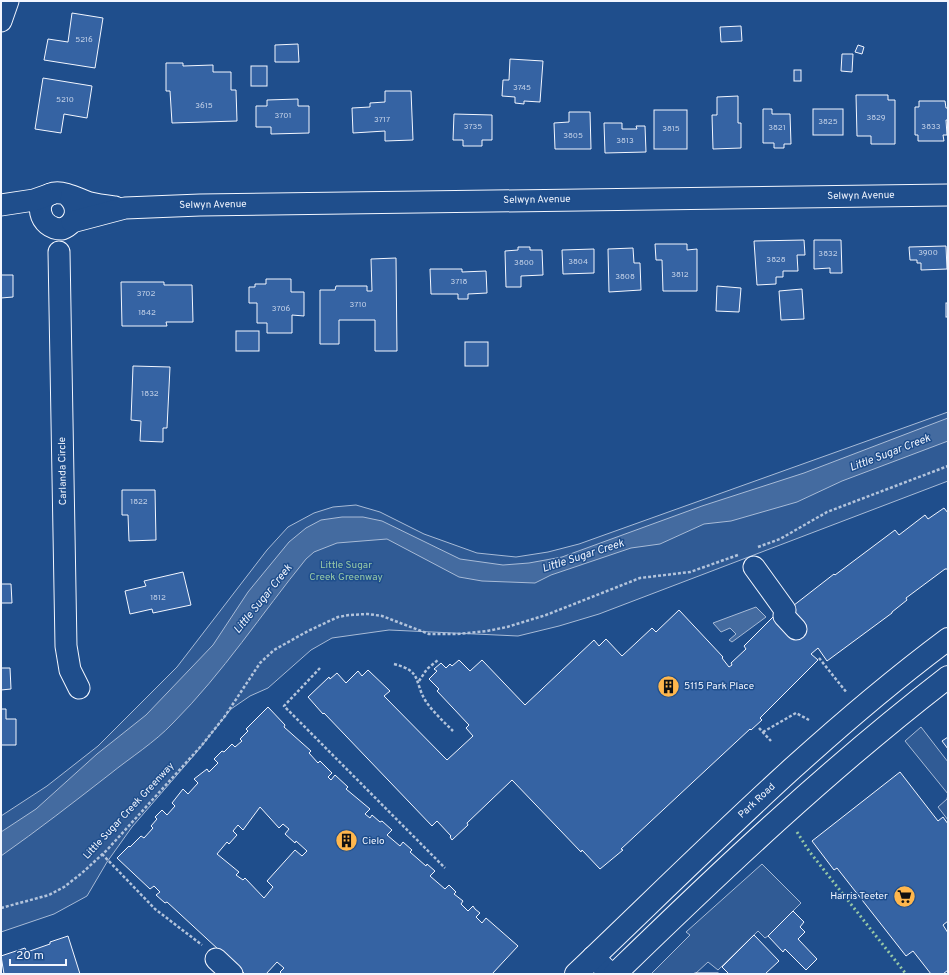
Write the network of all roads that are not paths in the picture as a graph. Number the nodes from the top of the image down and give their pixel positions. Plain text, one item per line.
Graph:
1 (8, 1) edge
2 (1, 21) edge
3 (59, 195) junction
4 (948, 195) edge
5 (1, 205) edge
6 (125, 208) junction
7 (1, 212) edge
8 (59, 225) junction
9 (750, 556) road end
10 (796, 629) dead end
11 (948, 639) edge
12 (948, 677) edge
13 (79, 688) dead end
14 (593, 957) junction
15 (216, 959) road end
16 (232, 974) edge
17 (576, 974) edge
18 (611, 974) edge
19 (615, 974) edge

1 - 2 street
3 - 5 street
3 - 6 street, Selwyn Avenue
3 - 8 street
3 - 8 street
4 - 6 street, Selwyn Avenue
6 - 8 street, Selwyn Avenue
7 - 8 street
8 - 13 street, Carlanda Circle
9 - 10 street
11 - 14 main road, Park Road
12 - 19 main road
14 - 17 main road, Park Road
14 - 18 street
15 - 16 street

